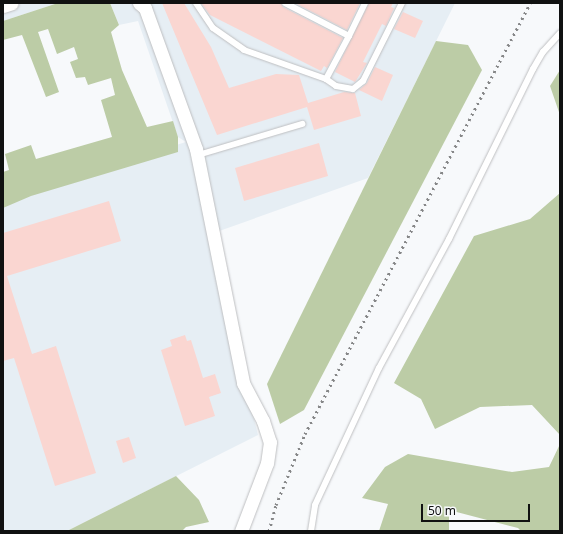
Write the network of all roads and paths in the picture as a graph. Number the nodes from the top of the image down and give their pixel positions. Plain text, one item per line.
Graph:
1 (12, 3) edge
2 (139, 3) edge
3 (196, 3) edge
4 (285, 3) edge
5 (365, 3) edge
6 (402, 3) edge
7 (3, 6) edge
8 (560, 33) edge
9 (349, 36) junction
10 (326, 79) junction
11 (302, 124) dead end
12 (198, 155) junction
13 (241, 531) edge
14 (311, 531) edge

1 - 7 street
2 - 12 street
3 - 10 lane
4 - 9 lane
5 - 9 lane
6 - 10 lane
8 - 14 lane
9 - 10 lane
11 - 12 lane
12 - 13 street

